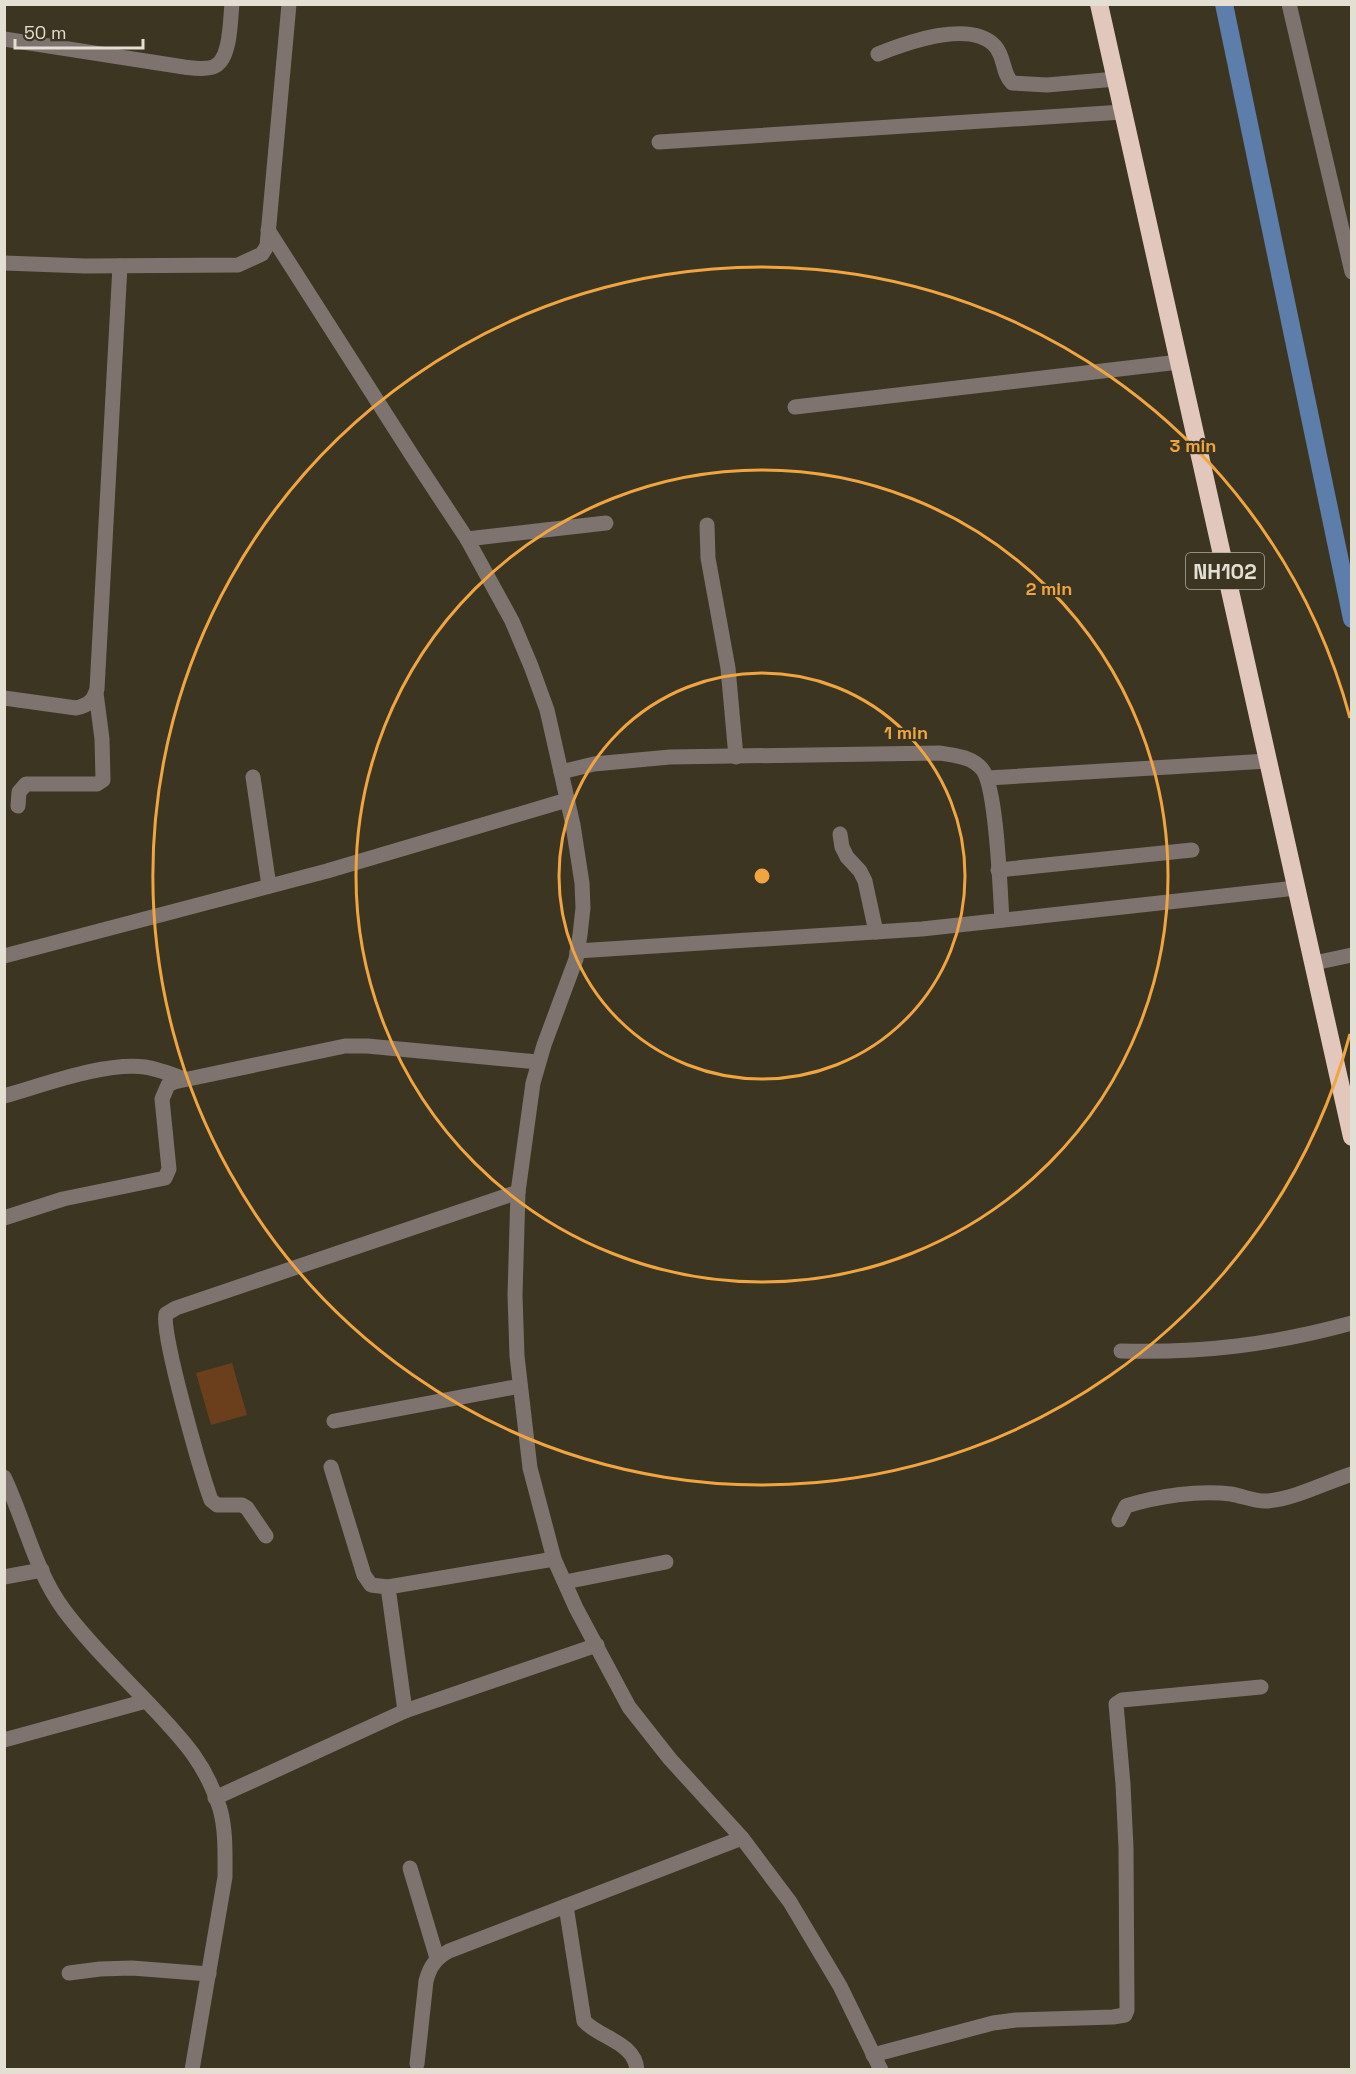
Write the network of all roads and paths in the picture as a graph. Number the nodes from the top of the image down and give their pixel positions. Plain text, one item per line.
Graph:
1 (232, 4) edge
2 (289, 4) edge
3 (1099, 4) edge
4 (1289, 4) edge
5 (4, 39) edge
6 (878, 54) dead end
7 (1116, 79) junction
8 (1123, 112) junction
9 (659, 142) dead end
10 (1345, 220) edge
11 (268, 230) junction
12 (4, 263) edge
13 (120, 266) junction
14 (1352, 272) edge
15 (1179, 362) junction
16 (795, 407) dead end
17 (606, 523) dead end
18 (707, 525) dead end
19 (467, 539) junction
20 (96, 693) junction
21 (4, 698) edge
22 (736, 757) junction
23 (1268, 761) junction
24 (561, 772) junction
25 (253, 777) dead end
26 (988, 778) junction
27 (567, 800) junction
28 (18, 806) dead end
29 (840, 834) dead end
30 (1192, 850) dead end
31 (998, 870) junction
32 (269, 886) junction
33 (1296, 888) junction
34 (1002, 920) junction
35 (876, 932) junction
36 (578, 951) junction
37 (1352, 955) edge
38 (4, 956) edge
39 (1314, 963) junction
40 (538, 1062) junction
41 (184, 1079) junction
42 (4, 1096) edge
43 (1352, 1137) edge
44 (518, 1192) junction
45 (4, 1218) edge
46 (1352, 1323) edge
47 (1121, 1351) dead end
48 (520, 1386) junction
49 (334, 1421) dead end
50 (331, 1467) dead end
51 (1352, 1474) edge
52 (4, 1478) edge
53 (1119, 1520) dead end
54 (266, 1536) dead end
55 (554, 1559) junction
56 (666, 1562) dead end
57 (42, 1570) junction
58 (4, 1577) edge
59 (565, 1582) junction
60 (388, 1587) junction
61 (597, 1645) junction
62 (1261, 1686) dead end
63 (146, 1701) junction
64 (405, 1711) junction
65 (4, 1740) edge
66 (216, 1798) junction
67 (742, 1838) junction
68 (410, 1868) dead end
69 (566, 1906) junction
70 (437, 1958) junction
71 (69, 1973) dead end
72 (209, 1974) junction
73 (873, 2055) junction
74 (417, 2064) dead end
75 (192, 2070) edge
76 (637, 2070) edge
77 (881, 2070) edge

1 - 5 street
2 - 11 street
3 - 7 highway, NH102
4 - 10 street
6 - 7 street
7 - 8 highway, NH102
8 - 9 street
8 - 15 highway, NH102
10 - 14 street
11 - 13 street
11 - 19 street
12 - 13 street
13 - 20 street
15 - 16 street
15 - 23 highway, NH102
17 - 19 street
18 - 22 street
19 - 24 street
20 - 21 street
20 - 28 street
22 - 24 street
22 - 26 street
23 - 26 street
23 - 33 highway, NH102
24 - 27 street
25 - 32 street
26 - 31 street
27 - 32 street
27 - 36 street
29 - 35 street
30 - 31 street
31 - 34 street
32 - 38 street
33 - 34 street
33 - 39 highway, NH102
34 - 35 street
35 - 36 street
36 - 40 street
37 - 39 street
39 - 43 highway, NH102
40 - 41 street
40 - 44 street
41 - 42 street
41 - 45 street
44 - 48 street
44 - 54 street
46 - 47 street
48 - 49 street
48 - 55 street
50 - 60 street
51 - 53 street
52 - 57 street
55 - 59 street
55 - 60 street
56 - 59 street
57 - 58 street
57 - 63 street
59 - 61 street
60 - 64 street
61 - 64 street
61 - 67 street
62 - 73 street
63 - 65 street
63 - 66 street
64 - 66 street
66 - 72 street
67 - 69 street
67 - 73 street
68 - 70 street
69 - 70 street
69 - 76 street
70 - 74 street
71 - 72 street
72 - 75 street
73 - 77 street

